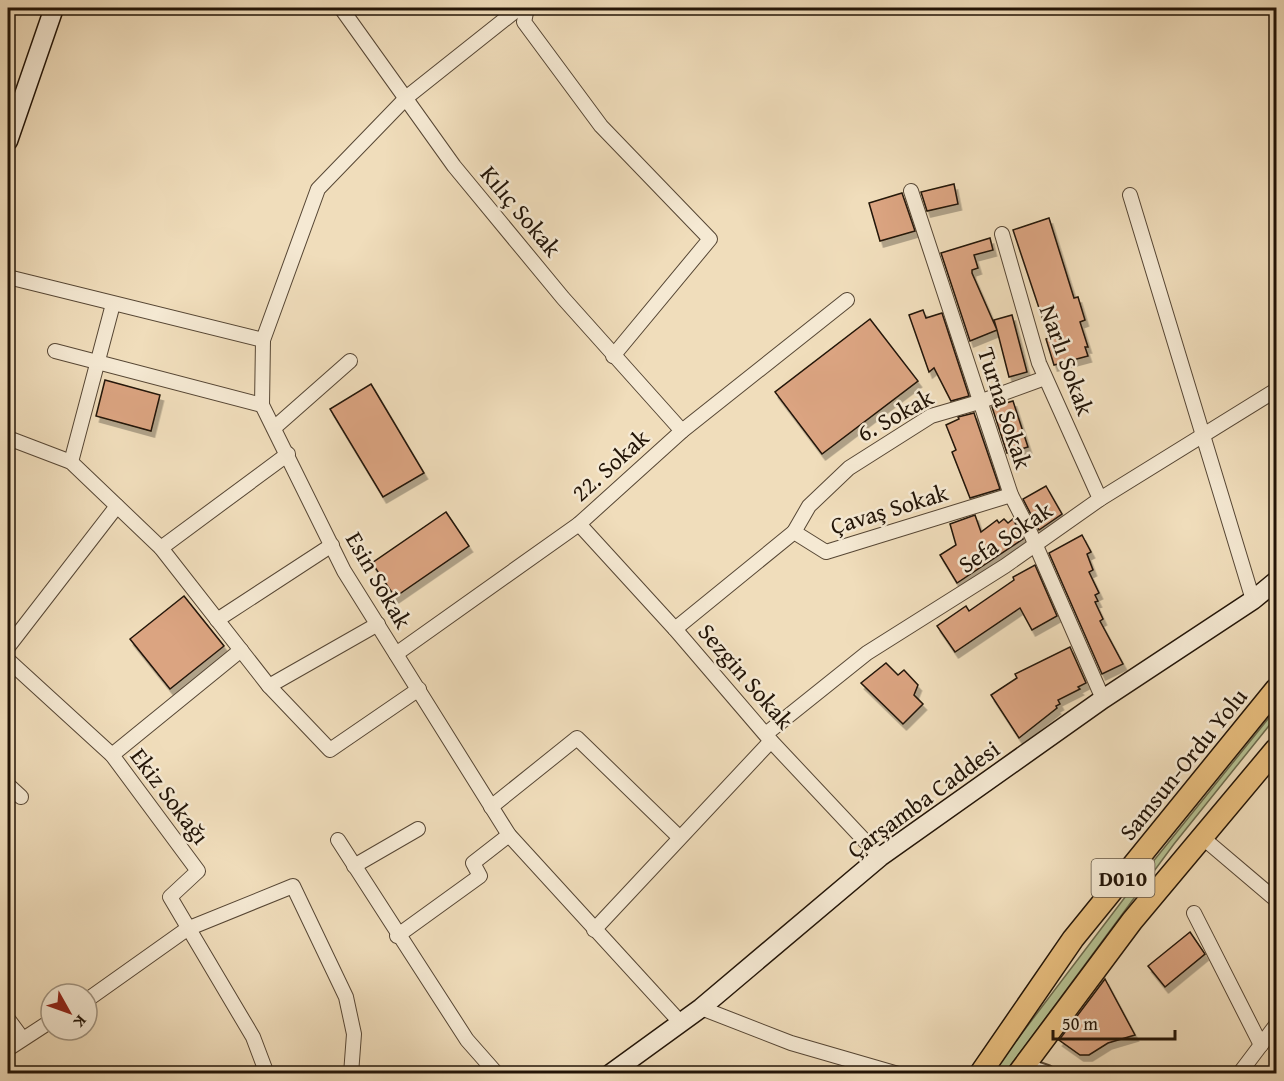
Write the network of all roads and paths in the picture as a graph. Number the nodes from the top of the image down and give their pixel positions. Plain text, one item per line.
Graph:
1 (54, 8) edge
2 (341, 8) edge
3 (519, 8) edge
4 (527, 8) edge
5 (407, 97) junction
6 (8, 141) edge
7 (911, 191) dead end
8 (1130, 195) dead end
9 (1002, 234) dead end
10 (8, 276) edge
11 (847, 300) dead end
12 (113, 304) junction
13 (263, 340) junction
14 (55, 351) dead end
15 (614, 356) junction
16 (350, 361) dead end
17 (99, 363) junction
18 (1045, 378) junction
19 (1276, 390) edge
20 (979, 402) junction
21 (262, 405) junction
22 (274, 428) junction
23 (682, 431) junction
24 (1201, 436) junction
25 (8, 438) edge
26 (288, 454) junction
27 (70, 462) junction
28 (1011, 495) junction
29 (1100, 499) junction
30 (117, 506) junction
31 (579, 524) junction
32 (794, 532) junction
33 (332, 545) junction
34 (1034, 547) junction
35 (161, 548) junction
36 (1276, 581) edge
37 (1253, 600) junction
38 (217, 620) junction
39 (378, 624) junction
40 (675, 629) junction
41 (8, 647) edge
42 (241, 651) junction
43 (396, 654) junction
44 (8, 660) edge
45 (269, 686) junction
46 (419, 689) junction
47 (1276, 689) edge
48 (1103, 699) junction
49 (769, 737) junction
50 (1276, 749) edge
51 (112, 755) junction
52 (8, 785) edge
53 (21, 797) dead end
54 (491, 807) junction
55 (418, 829) dead end
56 (510, 835) junction
57 (679, 837) junction
58 (1203, 838) junction
59 (338, 840) dead end
60 (880, 857) junction
61 (354, 866) junction
62 (1276, 900) edge
63 (1194, 913) dead end
64 (187, 929) junction
65 (594, 930) junction
66 (397, 936) junction
67 (99, 991) edge
68 (701, 1008) junction
69 (8, 1019) edge
70 (680, 1022) junction
71 (1276, 1025) edge
72 (39, 1028) edge
73 (22, 1038) junction
74 (1261, 1045) junction
75 (8, 1049) edge
76 (1021, 1070) edge
77 (267, 1074) edge
78 (351, 1074) edge
79 (497, 1074) edge
80 (610, 1074) edge
81 (898, 1074) edge
82 (980, 1074) edge
83 (1047, 1074) edge
84 (1239, 1074) edge

1 - 6 main road
2 - 5 street, Kılıç Sokak
3 - 5 street, Esin Sokak
4 - 15 street
5 - 13 street, Esin Sokak
5 - 15 street, Kılıç Sokak
7 - 20 street, Turna Sokak
8 - 24 street
9 - 18 street, Narlı Sokak
10 - 12 street
11 - 23 street, 22. Sokak
12 - 13 street
12 - 17 street
13 - 21 street, Esin Sokak
14 - 17 street
15 - 23 street, Kılıç Sokak
16 - 22 street
17 - 21 street
17 - 27 street
18 - 20 street, 6. Sokak
18 - 29 street, Narlı Sokak
19 - 24 street, Sefa Sokak
20 - 28 street, Turna Sokak
20 - 32 street, 6. Sokak
21 - 22 street, Esin Sokak
22 - 26 street, Esin Sokak
23 - 31 street, 22. Sokak
24 - 29 street, Sefa Sokak
24 - 37 street
25 - 27 street
26 - 33 street, Esin Sokak
26 - 35 street
27 - 30 street
28 - 32 street, Çavaş Sokak
28 - 34 street, Turna Sokak
29 - 34 street, Sefa Sokak
30 - 35 street
30 - 41 street
31 - 40 street, Sezgin Sokak
31 - 43 street, 22. Sokak
32 - 40 street
33 - 38 street
33 - 39 street, Esin Sokak
34 - 48 street, Turna Sokak
34 - 49 street, Sefa Sokak
35 - 38 street
36 - 37 main road, Çarşamba Caddesi
37 - 48 main road, Çarşamba Caddesi
38 - 42 street
39 - 43 street, Esin Sokak
39 - 45 street
40 - 49 street, Sezgin Sokak
42 - 45 street
42 - 51 street
43 - 46 street, Esin Sokak
44 - 51 street, Ekiz Sokağı
45 - 46 street
46 - 54 street, Esin Sokak
47 - 82 highway, Samsun-Ordu Yolu / D010
48 - 60 main road, Çarşamba Caddesi
49 - 57 street, Sefa Sokak
49 - 60 street, Sezgin Sokak
50 - 58 highway, D010
51 - 64 street, Ekiz Sokağı
52 - 53 street
54 - 56 street, Esin Sokak
54 - 57 street
55 - 61 street
56 - 65 street, Esin Sokak
56 - 66 street
57 - 65 street, Sefa Sokak
58 - 62 street
58 - 76 highway, D010
59 - 61 street
60 - 68 main road, Çarşamba Caddesi
61 - 66 street
63 - 74 street
64 - 67 street
64 - 77 street, Ekiz Sokağı
64 - 78 street
65 - 70 street, Esin Sokak
66 - 79 street
68 - 70 main road, Çarşamba Caddesi
68 - 81 street
69 - 73 street
70 - 80 main road, Çarşamba Caddesi
71 - 74 street
72 - 73 street
73 - 75 street
74 - 84 street
76 - 83 street

